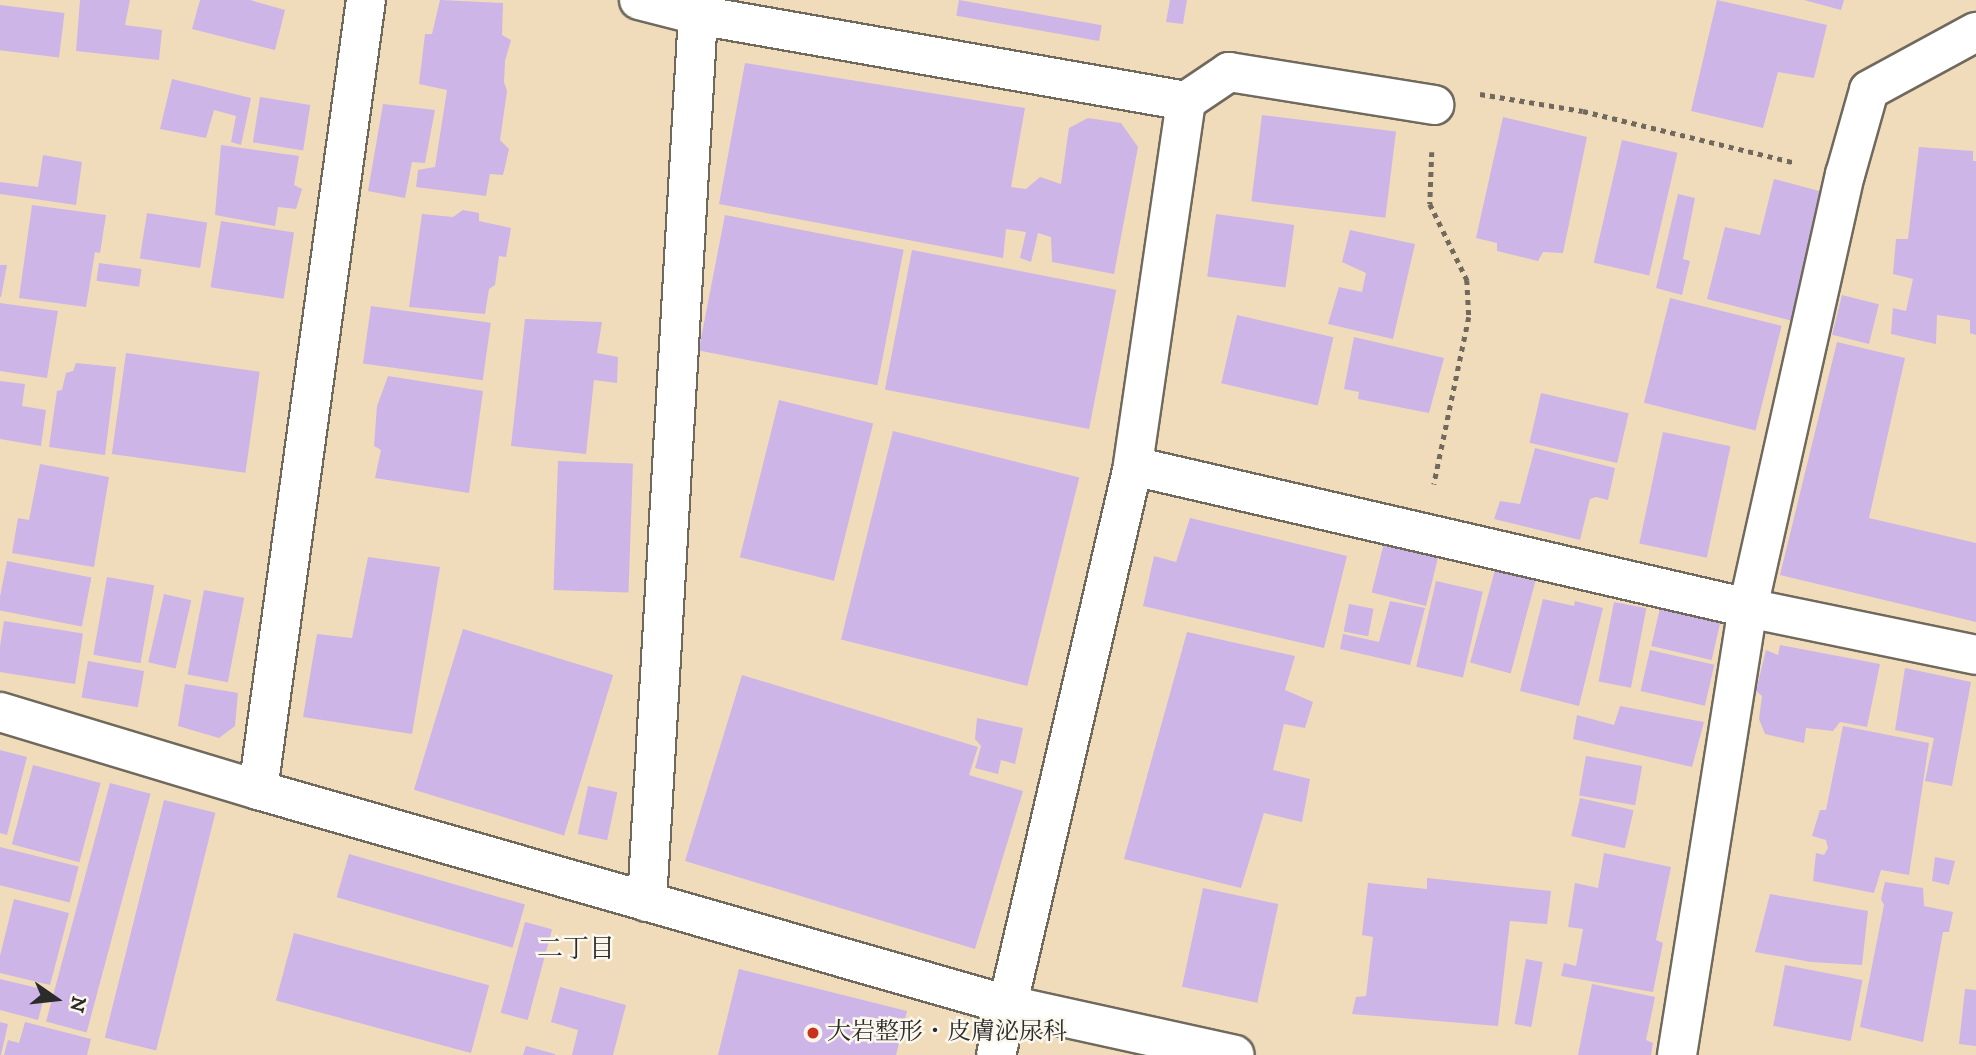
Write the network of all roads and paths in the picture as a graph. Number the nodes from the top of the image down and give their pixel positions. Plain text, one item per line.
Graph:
1 (366, 0) edge
2 (639, 0) edge
3 (698, 15) junction
4 (1976, 32) edge
5 (1186, 101) junction
6 (1434, 105) junction
7 (1845, 175) junction
8 (1133, 466) junction
9 (1424, 532) junction
10 (1748, 608) junction
11 (1976, 655) edge
12 (0, 712) edge
13 (258, 790) junction
14 (647, 902) junction
15 (1008, 1005) junction
16 (996, 1055) edge
17 (1235, 1055) edge
18 (1677, 1055) edge

1 - 13 street
2 - 3 street
3 - 5 street
3 - 14 street
4 - 7 street
5 - 6 street
5 - 8 street
6 - 7 path
6 - 9 path
7 - 10 street
8 - 9 street
8 - 15 street
9 - 10 street
10 - 11 street
10 - 18 street
12 - 13 street
13 - 14 street
14 - 15 street
15 - 16 street
15 - 17 street

